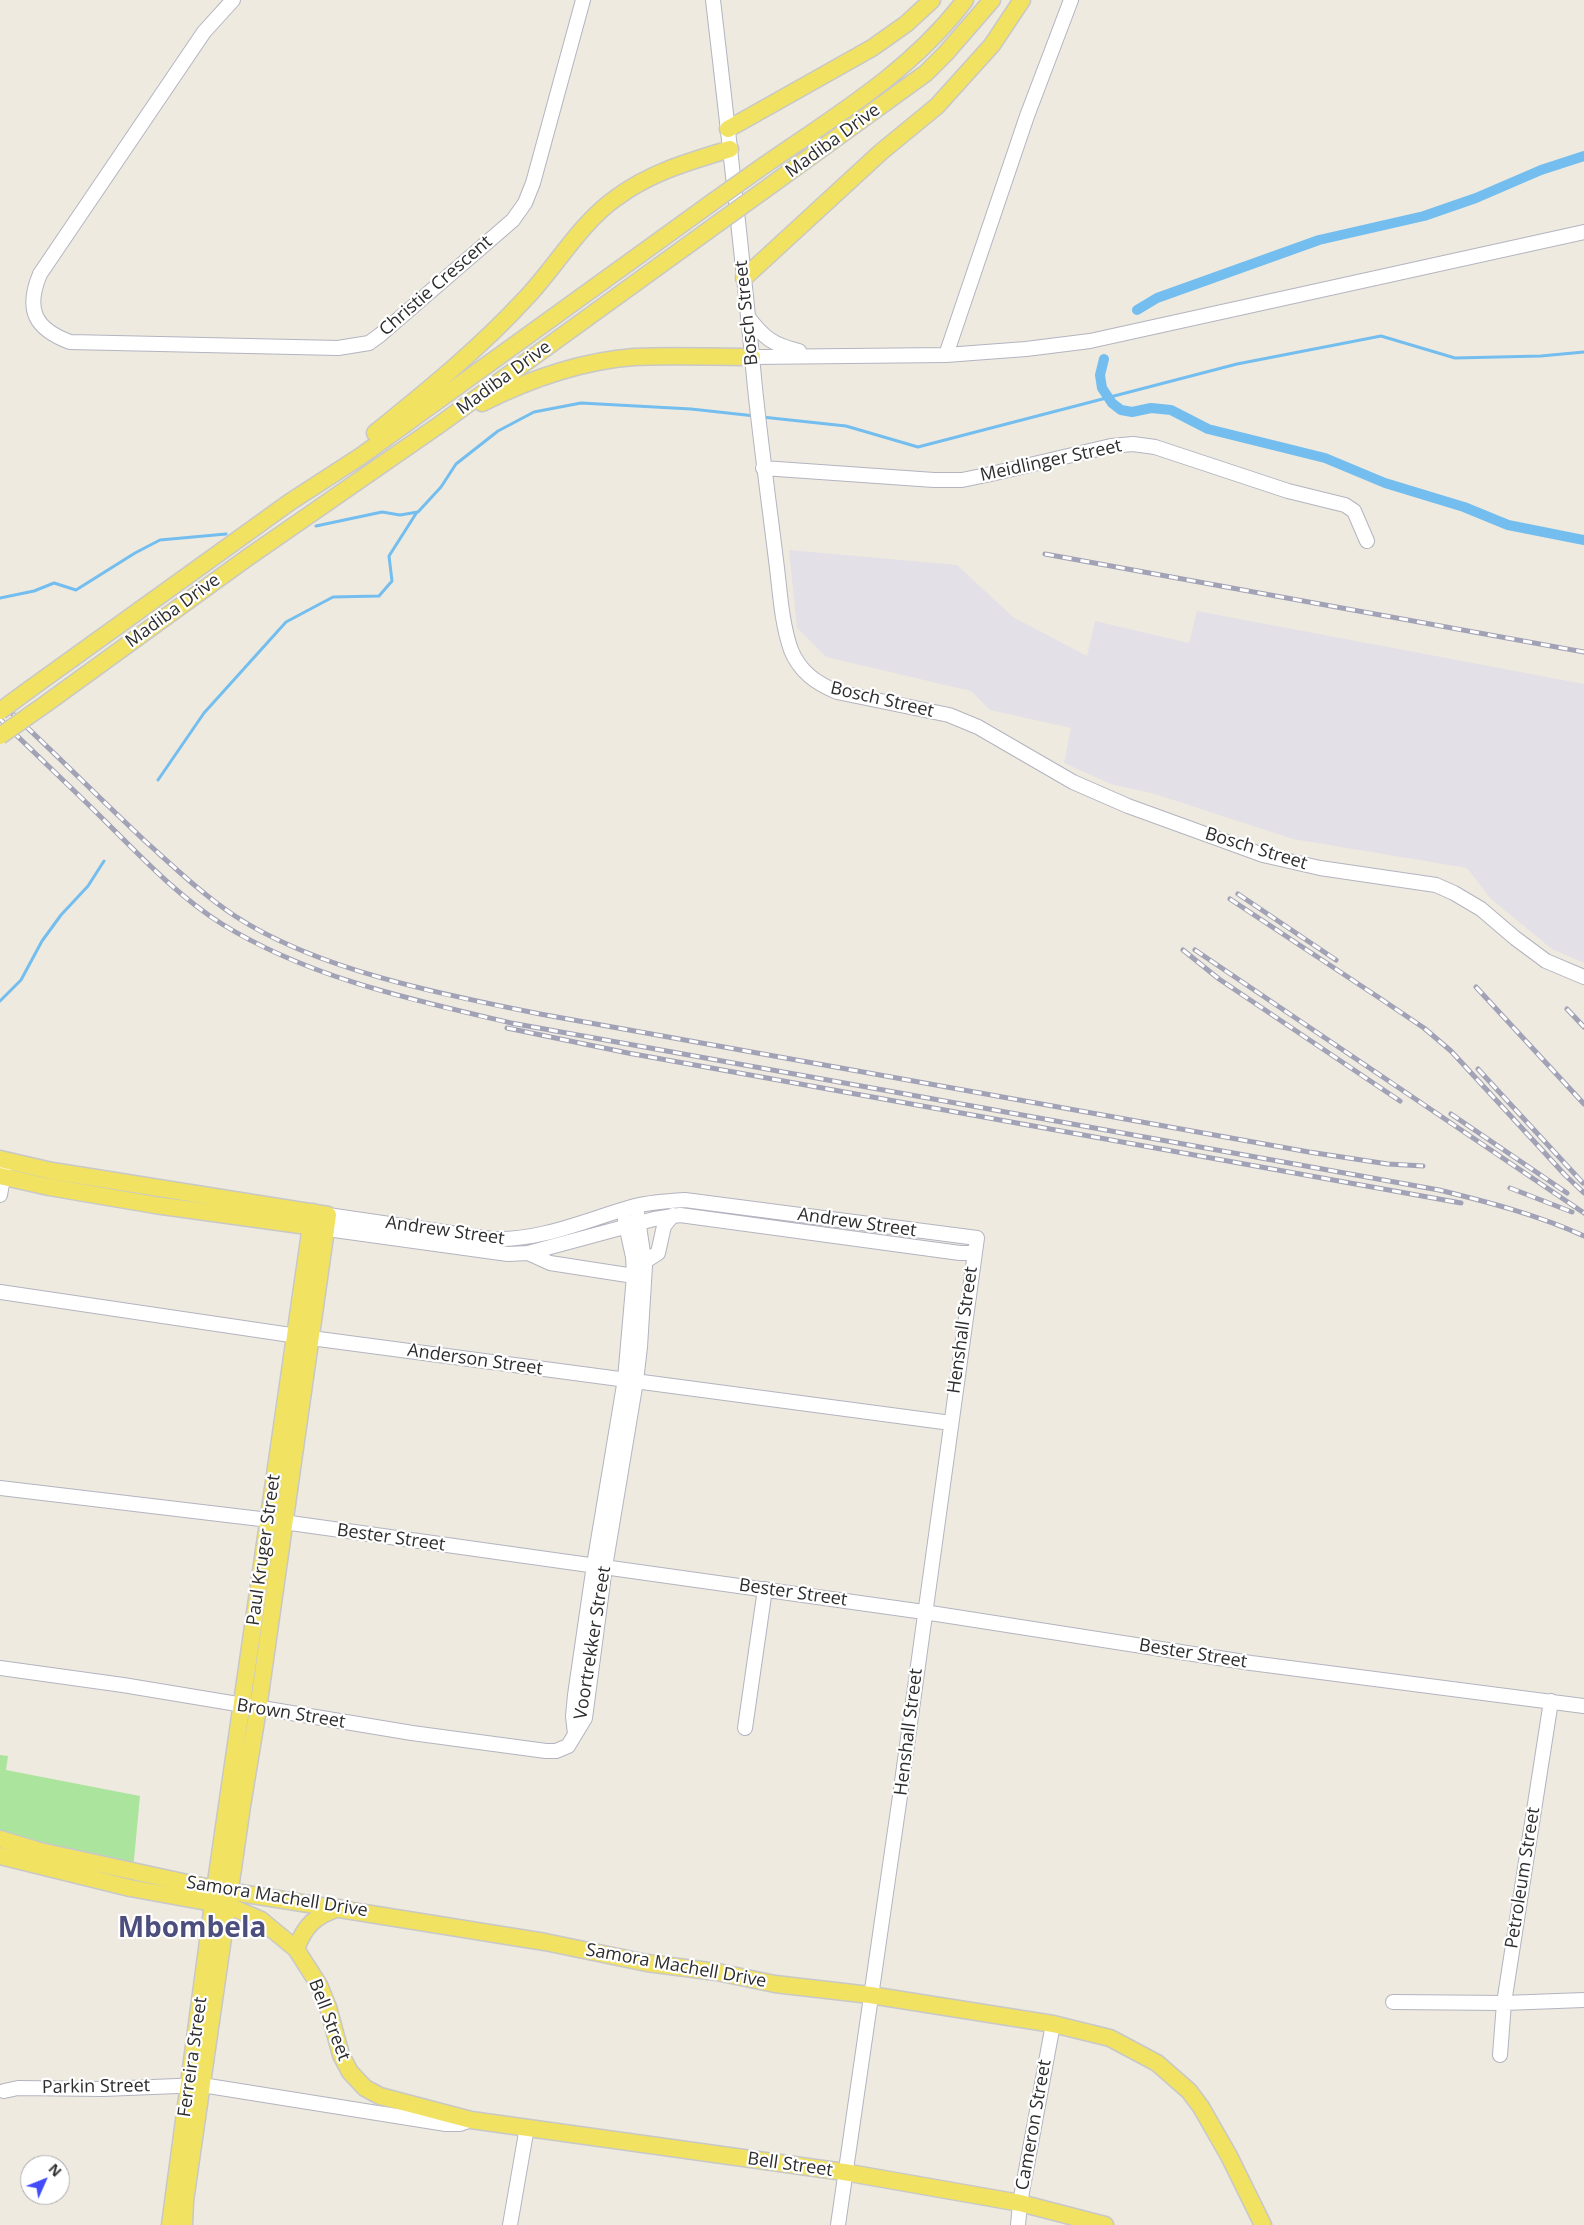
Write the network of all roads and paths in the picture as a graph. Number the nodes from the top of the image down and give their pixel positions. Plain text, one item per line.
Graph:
1 (233, 0) edge
2 (583, 0) edge
3 (713, 0) edge
4 (932, 0) edge
5 (965, 0) edge
6 (992, 0) edge
7 (1022, 0) edge
8 (1071, 0) edge
9 (728, 129) junction
10 (730, 149) junction
11 (1584, 232) edge
12 (744, 278) junction
13 (748, 316) junction
14 (946, 355) junction
15 (752, 356) junction
16 (820, 356) junction
17 (439, 425) junction
18 (764, 468) junction
19 (290, 502) junction
20 (1367, 541) dead end
21 (0, 711) edge
22 (0, 736) edge
23 (1584, 977) edge
24 (2, 1169) edge
25 (0, 1195) edge
26 (629, 1208) junction
27 (673, 1215) junction
28 (320, 1220) junction
29 (633, 1226) junction
30 (977, 1238) joint
31 (974, 1253) junction
32 (528, 1254) junction
33 (644, 1262) junction
34 (634, 1276) junction
35 (0, 1292) edge
36 (303, 1337) junction
37 (631, 1380) junction
38 (951, 1423) junction
39 (0, 1488) edge
40 (276, 1522) junction
41 (599, 1566) junction
42 (764, 1589) junction
43 (924, 1612) junction
44 (0, 1668) edge
45 (1551, 1701) junction
46 (241, 1706) junction
47 (1584, 1706) edge
48 (258, 1709) junction
49 (745, 1728) dead end
50 (575, 1734) joint
51 (0, 1839) edge
52 (0, 1856) edge
53 (222, 1897) junction
54 (338, 1908) junction
55 (296, 1949) junction
56 (870, 1995) junction
57 (1584, 2000) edge
58 (1393, 2002) dead end
59 (1504, 2003) junction
60 (1053, 2024) junction
61 (1500, 2056) dead end
62 (195, 2085) junction
63 (1, 2092) edge
64 (471, 2120) junction
65 (527, 2127) junction
66 (844, 2172) junction
67 (1020, 2203) junction
68 (172, 2223) edge
69 (510, 2225) edge
70 (838, 2225) edge
71 (1018, 2225) edge
72 (1105, 2225) edge
73 (1263, 2225) edge

1 - 2 street, Christie Crescent
3 - 9 street, Bosch Street
4 - 9 main road
5 - 19 main road, Madiba Drive, bridge
6 - 17 main road, Madiba Drive, bridge
7 - 12 main road
8 - 14 street
9 - 10 street, Bosch Street
10 - 12 street, Bosch Street
10 - 19 main road
11 - 14 street
12 - 13 street, Bosch Street
13 - 15 street, Bosch Street
13 - 16 street
14 - 16 street
15 - 16 street
15 - 17 main road
15 - 18 street, Bosch Street
17 - 22 main road, Madiba Drive, bridge
18 - 20 street, Meidlinger Street
18 - 23 street, Bosch Street
19 - 21 main road, Madiba Drive, bridge
24 - 25 street
24 - 28 main road, Andrew Street
26 - 28 street, Andrew Street
26 - 29 street, Voortrekker Street
26 - 30 street, Andrew Street
27 - 29 street, Andrew Street
27 - 31 street, Andrew Street
27 - 33 street
28 - 32 street, Andrew Street
28 - 36 main road, Paul Kruger Street
29 - 32 street, Andrew Street
29 - 33 street, Voortrekker Street
29 - 34 street, Voortrekker Street
30 - 31 street, Henshall Street
31 - 38 street, Henshall Street
32 - 34 street
33 - 37 street, Voortrekker Street
34 - 37 street, Voortrekker Street
35 - 36 street, Anderson Street
36 - 37 street, Anderson Street
36 - 40 main road, Paul Kruger Street
37 - 38 street, Anderson Street
37 - 41 street, Voortrekker Street
38 - 43 street, Henshall Street
39 - 40 street, Bester Street
40 - 41 street, Bester Street
40 - 46 main road, Paul Kruger Street
40 - 48 main road, Paul Kruger Street
41 - 42 street, Bester Street
41 - 50 street, Voortrekker Street
42 - 43 street, Bester Street
42 - 49 street
43 - 45 street, Bester Street
43 - 56 street, Henshall Street
44 - 46 street, Brown Street
45 - 47 street, Bester Street
45 - 59 street, Petroleum Street
46 - 48 street, Brown Street
46 - 53 main road, Paul Kruger Street
48 - 50 street, Brown Street
48 - 53 main road, Paul Kruger Street
51 - 53 main road, Samora Machell Drive
52 - 53 main road, Samora Machell Drive
53 - 54 main road, Samora Machell Drive
53 - 55 main road, Bell Street
53 - 62 main road, Ferreira Street
54 - 55 main road
54 - 56 main road, Samora Machell Drive
55 - 64 main road, Bell Street
56 - 60 main road, Samora Machell Drive
56 - 66 street, Henshall Street
57 - 59 street
58 - 59 street
59 - 61 street, Petroleum Street
60 - 67 street, Cameron Street
60 - 73 main road, Samora Machell Drive
62 - 63 street, Parkin Street
62 - 64 street, Bell Street
62 - 68 main road, Ferreira Street
64 - 65 main road, Bell Street
65 - 66 main road, Bell Street
65 - 69 street
66 - 67 main road, Bell Street
66 - 70 street, Henshall Street
67 - 71 street, Cameron Street
67 - 72 main road, Bell Street

